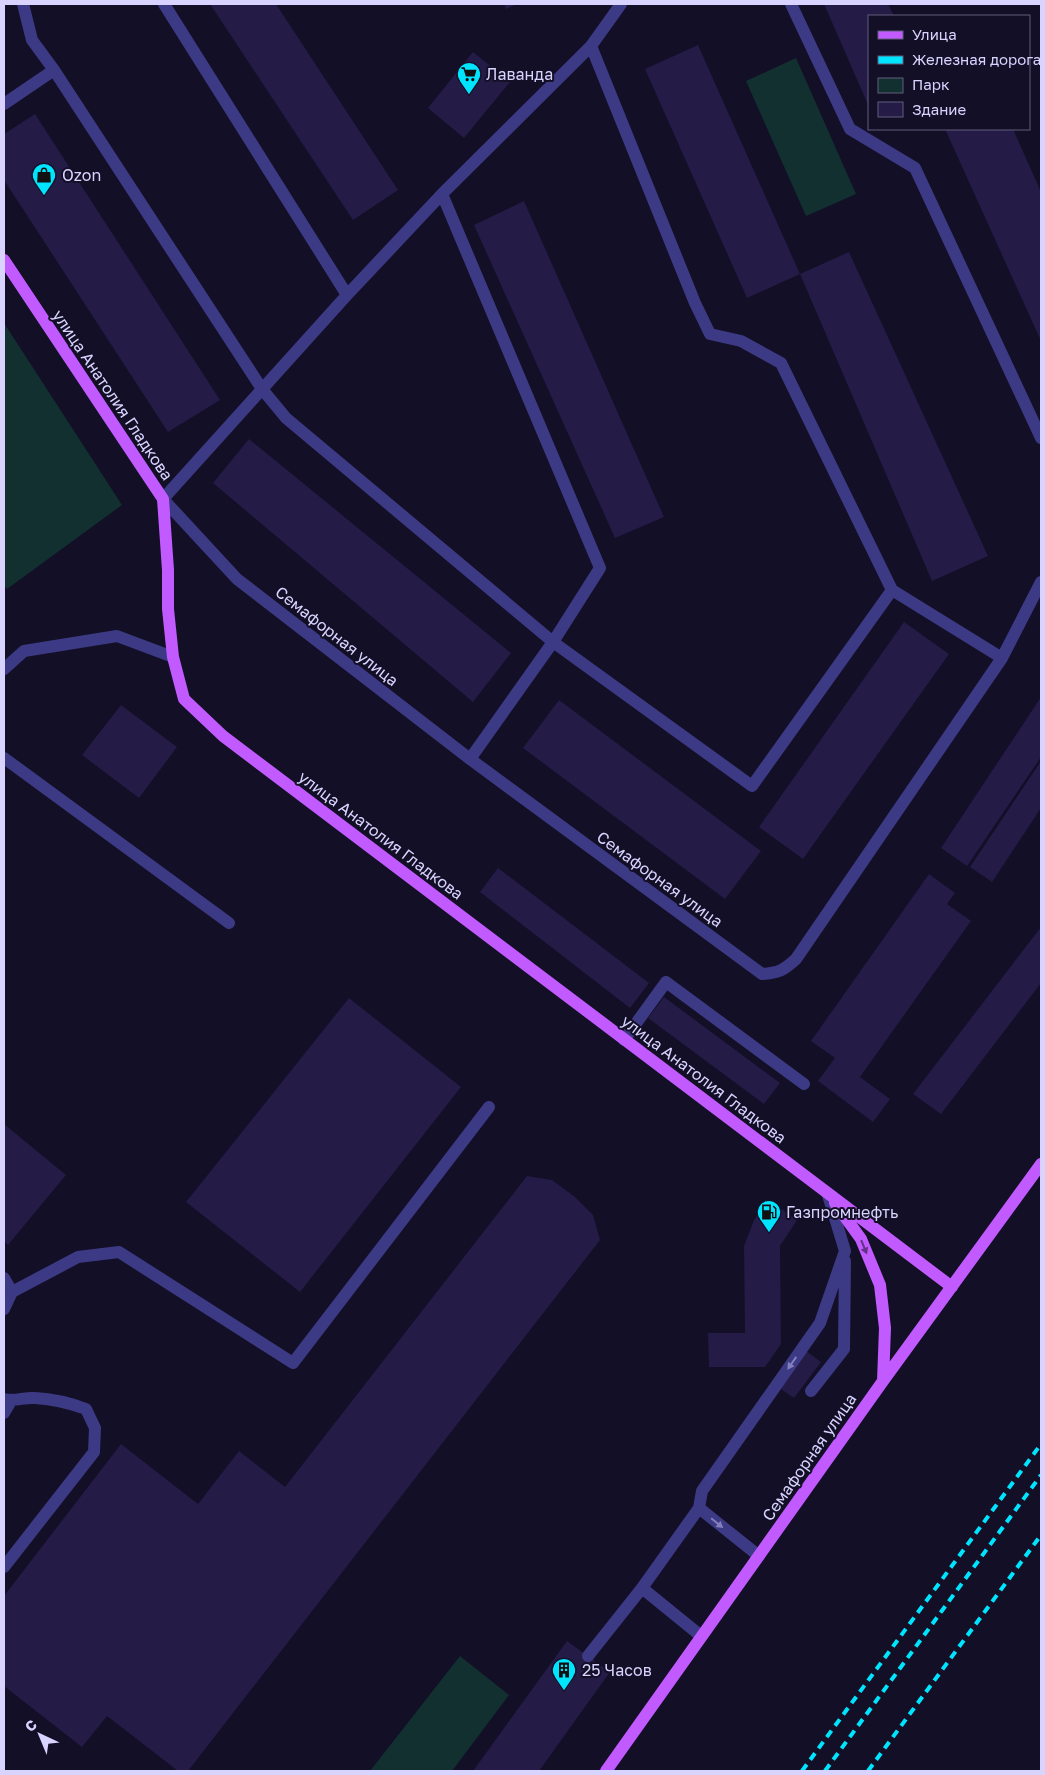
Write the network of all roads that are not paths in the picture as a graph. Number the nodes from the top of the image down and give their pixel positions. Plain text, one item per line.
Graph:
1 (23, 4) edge
2 (164, 4) edge
3 (791, 4) edge
4 (615, 7) edge
5 (591, 46) junction
6 (54, 70) junction
7 (4, 104) edge
8 (442, 194) junction
9 (4, 260) edge
10 (347, 295) junction
11 (262, 390) junction
12 (1041, 438) edge
13 (163, 499) junction
14 (1041, 582) edge
15 (892, 590) junction
16 (553, 642) junction
17 (173, 657) junction
18 (1002, 658) junction
19 (4, 669) edge
20 (4, 758) edge
21 (470, 760) junction
22 (229, 923) dead end
23 (624, 1040) junction
24 (804, 1084) dead end
25 (489, 1107) dead end
26 (1041, 1164) edge
27 (828, 1192) junction
28 (845, 1252) junction
29 (4, 1278) edge
30 (952, 1286) junction
31 (12, 1292) junction
32 (4, 1309) edge
33 (883, 1381) junction
34 (811, 1391) dead end
35 (7, 1400) edge
36 (4, 1413) edge
37 (699, 1508) junction
38 (759, 1556) junction
39 (4, 1567) edge
40 (642, 1588) junction
41 (701, 1636) junction
42 (588, 1656) dead end
43 (606, 1771) edge

1 - 6 street
2 - 10 street
3 - 12 street
4 - 5 street
5 - 8 street
5 - 15 street
6 - 7 street
6 - 11 street
8 - 10 street
8 - 16 street
9 - 13 main road, улица Анатолия Гладкова
10 - 11 street
11 - 13 street
11 - 16 street
13 - 17 main road, улица Анатолия Гладкова
13 - 21 street, Семафорная улица
14 - 18 street, Семафорная улица
15 - 16 street
15 - 18 street
16 - 21 street
17 - 19 street
17 - 23 main road, улица Анатолия Гладкова
18 - 21 street, Семафорная улица
20 - 22 street
23 - 24 street
23 - 27 main road, улица Анатолия Гладкова
25 - 31 street
26 - 30 main road, Семафорная улица
27 - 28 street
27 - 30 main road, улица Анатолия Гладкова
27 -> 33 main road
28 - 34 street
28 -> 37 street
29 - 31 street
30 - 33 main road, Семафорная улица
31 - 32 street
33 - 38 main road, Семафорная улица
35 - 36 street
35 - 39 street
37 -> 38 street
37 - 40 street
38 - 41 main road, Семафорная улица
40 - 41 street
40 - 42 street
41 - 43 main road, Семафорная улица

